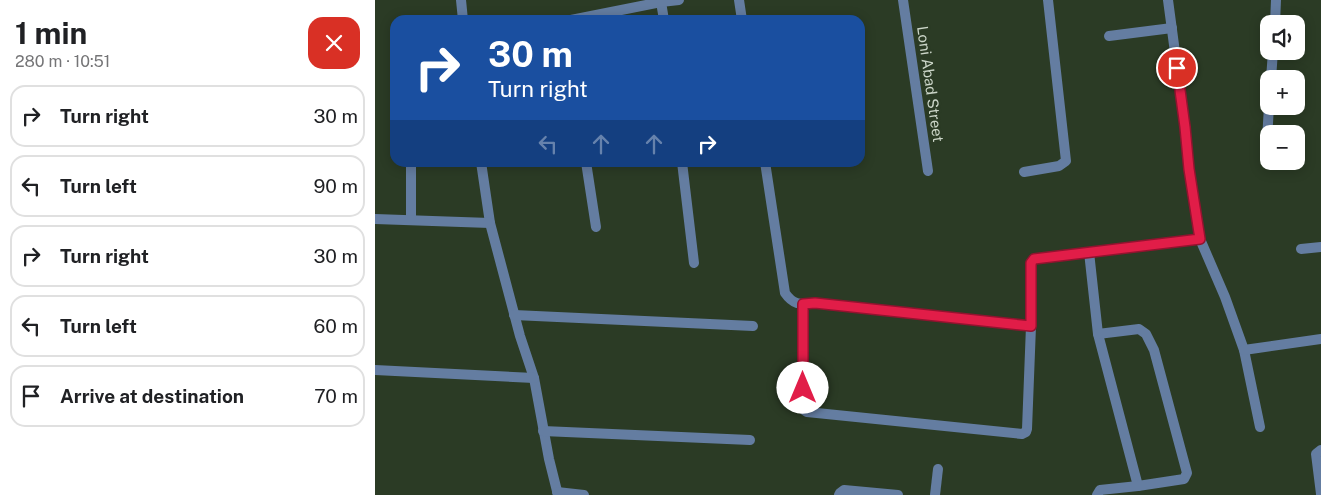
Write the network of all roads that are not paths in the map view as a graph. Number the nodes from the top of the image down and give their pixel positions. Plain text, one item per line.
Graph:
1 (461, 0) edge
2 (679, 0) edge
3 (739, 0) edge
4 (903, 0) edge
5 (1048, 0) edge
6 (1168, 0) edge
7 (1276, 0) edge
8 (661, 2) junction
9 (644, 3) edge
10 (462, 15) edge
11 (592, 15) edge
12 (663, 15) edge
13 (741, 15) edge
14 (1275, 15) edge
15 (1172, 28) junction
16 (1109, 36) dead end
17 (411, 167) edge
18 (482, 167) edge
19 (587, 167) edge
20 (683, 167) edge
21 (766, 167) edge
22 (928, 171) dead end
23 (1024, 172) dead end
24 (375, 219) edge
25 (411, 220) junction
26 (490, 223) junction
27 (596, 228) dead end
28 (1200, 239) junction
29 (1321, 247) edge
30 (1301, 249) dead end
31 (1089, 252) junction
32 (694, 263) dead end
33 (803, 304) junction
34 (514, 315) junction
35 (753, 326) dead end
36 (1031, 326) junction
37 (1098, 334) junction
38 (1321, 339) edge
39 (1244, 350) junction
40 (375, 370) edge
41 (534, 378) junction
42 (1261, 427) dead end
43 (543, 431) junction
44 (750, 440) dead end
45 (1321, 450) edge
46 (938, 469) dead end
47 (1138, 486) junction
48 (558, 494) edge
49 (1321, 494) edge
50 (584, 495) edge
51 (839, 495) edge
52 (898, 495) edge
53 (935, 495) edge
54 (1097, 495) edge

1 - 10 street
2 - 8 street
3 - 13 street
4 - 22 street, Loni Abad Street
5 - 23 street
6 - 15 street
7 - 14 street
8 - 9 street
8 - 12 street
9 - 11 street
15 - 16 street
15 - 28 street
17 - 25 street
18 - 26 street
19 - 27 street
20 - 32 street
21 - 33 street
24 - 25 street
25 - 26 street
26 - 34 street
28 - 31 street
28 - 39 street
29 - 30 street
31 - 36 street
31 - 37 street
33 - 36 street
33 - 36 street
34 - 35 street
34 - 41 street
37 - 47 street
37 - 47 street
38 - 39 street
39 - 42 street
40 - 41 street
41 - 43 street
43 - 44 street
43 - 48 street
45 - 49 street
46 - 53 street
47 - 54 street
48 - 50 street
51 - 52 street

